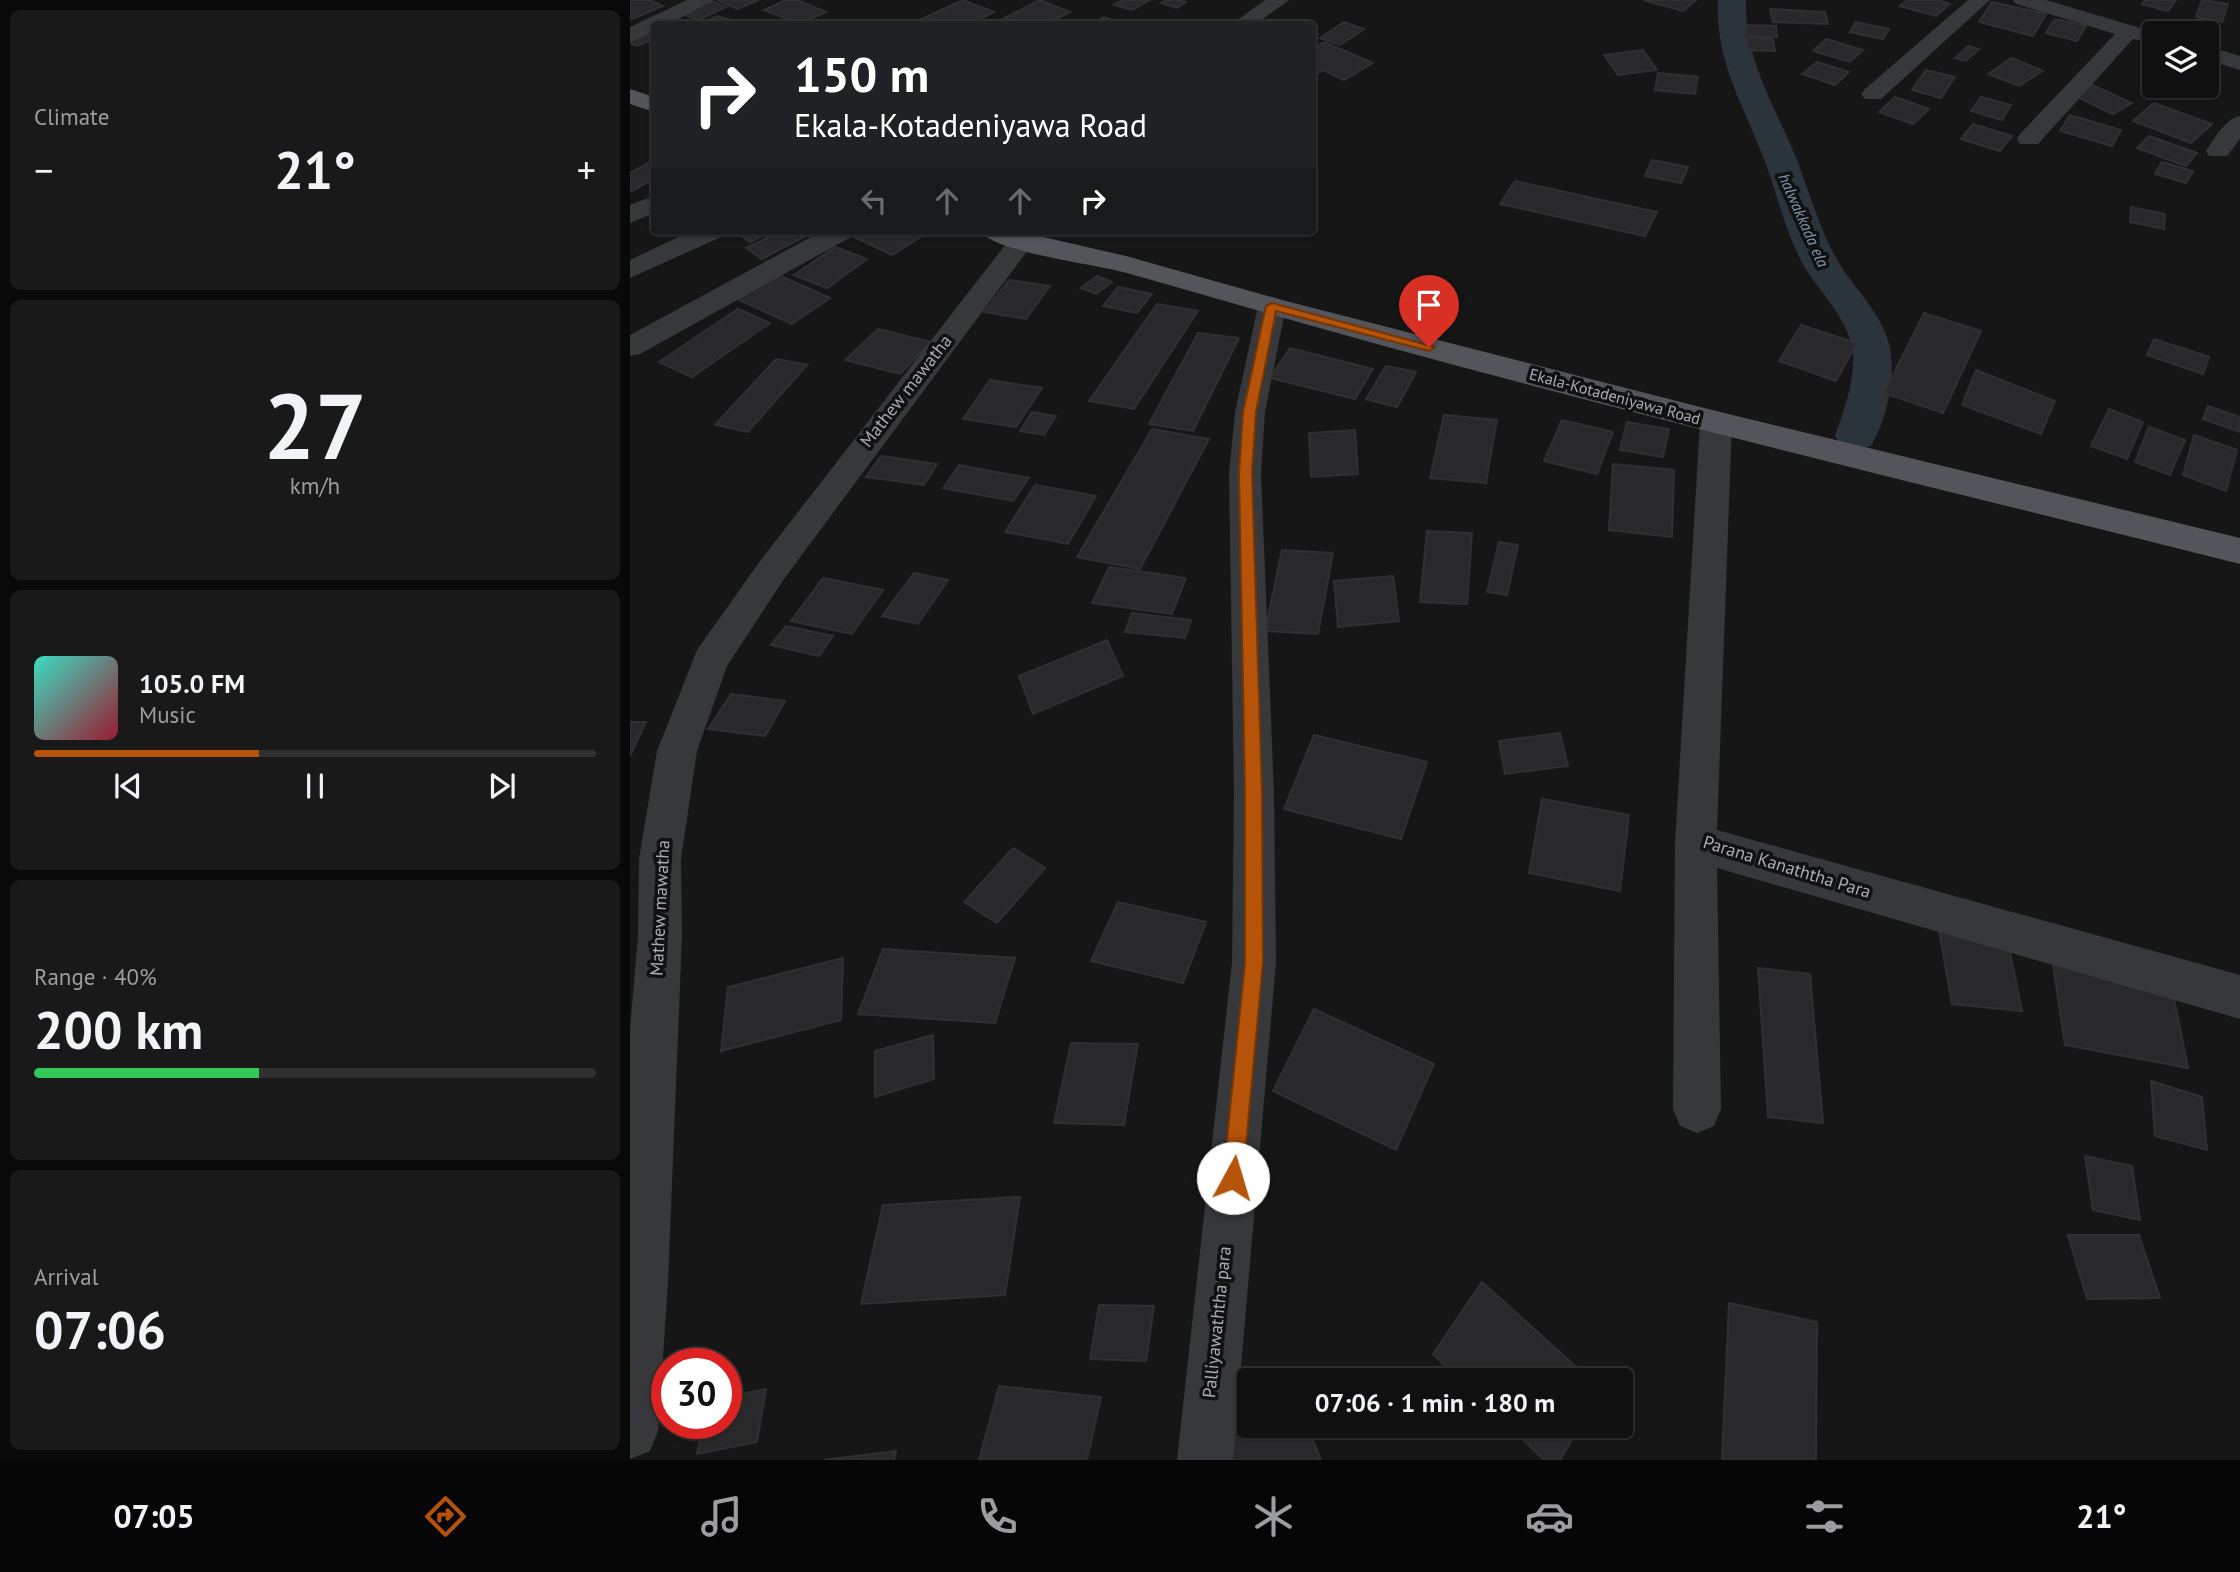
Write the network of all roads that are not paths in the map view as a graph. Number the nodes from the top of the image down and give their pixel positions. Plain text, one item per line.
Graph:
1 (704, 0) edge
2 (1279, 0) edge
3 (1980, 0) edge
4 (2023, 0) edge
5 (660, 21) edge
6 (1247, 21) edge
7 (651, 25) edge
8 (2129, 31) junction
9 (630, 35) edge
10 (2142, 35) edge
11 (2219, 57) edge
12 (2240, 63) edge
13 (1873, 94) dead end
14 (630, 96) edge
15 (651, 103) edge
16 (2240, 123) edge
17 (2029, 139) dead end
18 (2218, 151) dead end
19 (651, 205) edge
20 (630, 215) edge
21 (704, 235) edge
22 (835, 235) edge
23 (1007, 236) edge
24 (630, 270) edge
25 (1272, 306) junction
26 (630, 347) edge
27 (1716, 422) junction
28 (2240, 551) edge
29 (1696, 843) junction
30 (645, 859) edge
31 (2240, 997) edge
32 (1697, 1109) dead end
33 (630, 1431) edge
34 (630, 1439) edge
35 (1205, 1460) edge

1 - 5 street
2 - 6 street
3 - 13 street
4 - 8 street
7 - 9 street
8 - 10 street
8 - 17 street
11 - 12 street
14 - 15 main road
16 - 18 street
19 - 20 street
21 - 24 street
22 - 26 street
23 - 25 main road, Ekala-Kotadeniyawa Road
23 - 30 street, Mathew mawatha
25 - 27 main road, Ekala-Kotadeniyawa Road
25 - 35 street, Palliyawaththa para
27 - 28 main road, Ekala-Kotadeniyawa Road
27 - 29 street, Parana Kanaththa Para
29 - 31 street, Parana Kanaththa Para
29 - 32 street
30 - 33 street, Mathew mawatha
33 - 34 street, Mathew mawatha

